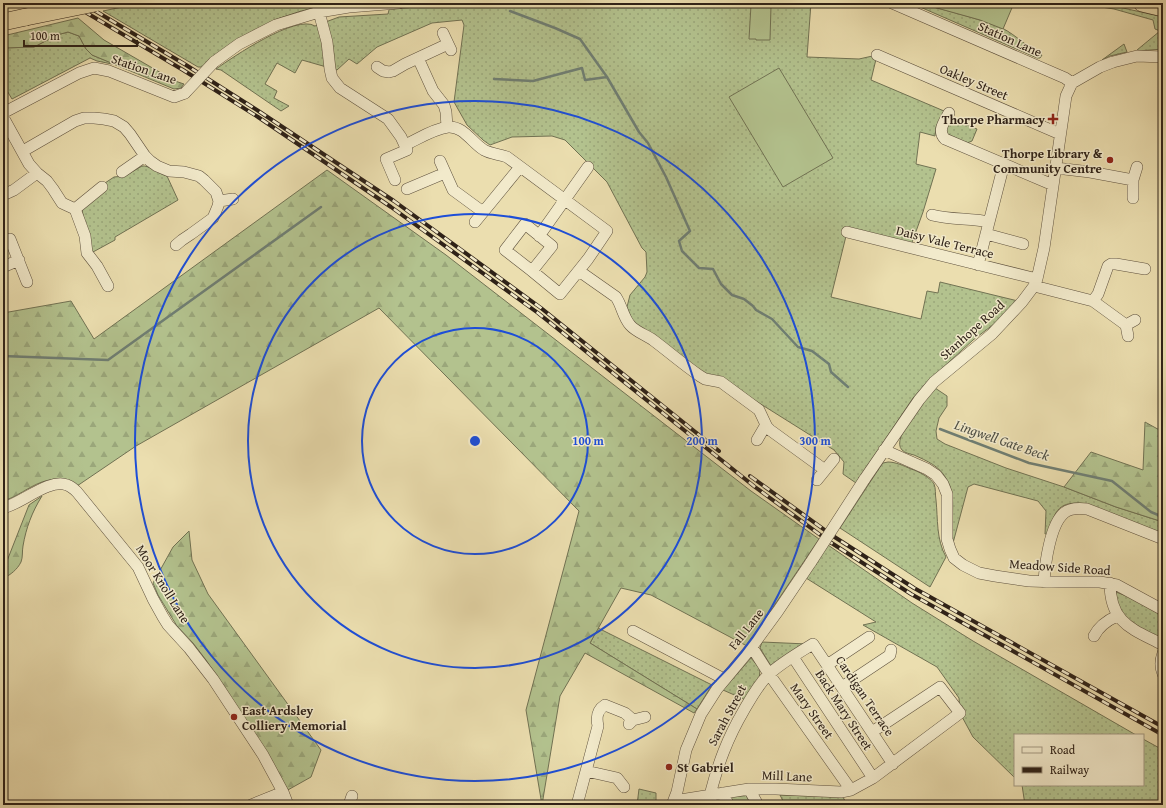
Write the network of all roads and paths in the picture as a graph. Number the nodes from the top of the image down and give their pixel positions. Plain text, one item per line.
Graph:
1 (95, 3) edge
2 (399, 3) edge
3 (892, 3) edge
4 (1142, 3) edge
5 (1163, 8) edge
6 (319, 12) junction
7 (3, 22) edge
8 (443, 33) dead end
9 (877, 55) dead end
10 (1163, 57) edge
11 (418, 58) junction
12 (377, 67) dead end
13 (1072, 83) junction
14 (3, 113) edge
15 (949, 114) dead end
16 (3, 117) edge
17 (447, 128) junction
18 (1060, 134) junction
19 (406, 148) junction
20 (23, 151) junction
21 (145, 156) junction
22 (440, 161) dead end
23 (1004, 164) junction
24 (520, 167) junction
25 (588, 167) dead end
26 (1137, 167) dead end
27 (1056, 168) junction
28 (122, 172) dead end
29 (37, 173) junction
30 (445, 174) junction
31 (395, 180) dead end
32 (1133, 180) junction
33 (1053, 185) junction
34 (102, 188) dead end
35 (407, 190) dead end
36 (3, 195) edge
37 (1133, 198) dead end
38 (234, 199) dead end
39 (564, 200) junction
40 (219, 201) junction
41 (75, 209) junction
42 (483, 212) junction
43 (932, 215) dead end
44 (475, 222) dead end
45 (989, 222) junction
46 (847, 232) dead end
47 (986, 234) junction
48 (539, 236) junction
49 (10, 239) dead end
50 (1023, 244) dead end
51 (176, 245) dead end
52 (19, 260) junction
53 (978, 264) junction
54 (3, 267) edge
55 (1145, 269) dead end
56 (532, 271) junction
57 (579, 271) junction
58 (27, 282) dead end
59 (1035, 283) junction
60 (108, 286) dead end
61 (1093, 301) junction
62 (1130, 327) dead end
63 (767, 427) junction
64 (757, 440) dead end
65 (884, 450) junction
66 (834, 459) dead end
67 (825, 470) junction
68 (817, 480) dead end
69 (864, 480) joint
70 (3, 508) edge
71 (1163, 539) edge
72 (1044, 582) junction
73 (1110, 584) junction
74 (1163, 610) edge
75 (1117, 616) junction
76 (633, 631) dead end
77 (1094, 636) dead end
78 (869, 637) dead end
79 (813, 644) joint
80 (1163, 645) edge
81 (751, 648) junction
82 (891, 650) dead end
83 (1163, 654) edge
84 (793, 657) junction
85 (827, 664) junction
86 (769, 674) junction
87 (1163, 674) edge
88 (724, 679) junction
89 (842, 686) junction
90 (645, 717) dead end
91 (872, 732) junction
92 (893, 764) junction
93 (622, 768) dead end
94 (586, 771) junction
95 (617, 778) junction
96 (873, 778) junction
97 (624, 787) dead end
98 (749, 789) junction
99 (851, 790) junction
100 (283, 792) junction
101 (722, 793) junction
102 (710, 795) junction
103 (673, 803) edge
104 (251, 805) edge
105 (288, 805) edge
106 (577, 805) edge
107 (729, 805) edge
108 (758, 805) edge

1 - 7 highway, bridge
2 - 6 street, Station Lane
3 - 13 street, Station Lane
4 - 5 highway
6 - 14 street, Station Lane, bridge
6 - 19 street
8 - 11 street
9 - 18 street, Oakley Street
10 - 13 street
11 - 12 street
11 - 17 street
13 - 18 street, Stanhope Road
15 - 23 street
16 - 20 street
17 - 19 street
17 - 24 street
18 - 27 street, Stanhope Road
19 - 31 street
20 - 21 street
20 - 29 street
21 - 28 street
21 - 40 street
22 - 30 street
23 - 33 street
23 - 45 street
24 - 39 street
24 - 42 street
25 - 39 street
26 - 32 street
27 - 32 street
27 - 33 street, Stanhope Road
29 - 36 street
29 - 41 street
30 - 35 street
30 - 42 street
32 - 37 street
33 - 59 street, Stanhope Road
34 - 41 street
38 - 40 street
39 - 48 street
39 - 57 street
40 - 51 street
41 - 60 street
42 - 44 street
43 - 45 street
45 - 47 street
46 - 53 street, Daisy Vale Terrace
47 - 50 street
47 - 53 street
48 - 56 street
48 - 56 street
49 - 52 street
52 - 54 street
52 - 58 street
53 - 59 street, Daisy Vale Terrace
55 - 61 street
56 - 57 street
57 - 63 street
59 - 61 street, Daisy Vale Terrace
59 - 65 street, Stanhope Road
61 - 62 street
63 - 64 street
63 - 67 street
65 - 69 street, Stanhope Road
65 - 72 street, Meadow Side Road
66 - 67 street
67 - 68 street
69 - 81 street, Fall Lane, bridge
70 - 100 street, Moor Knoll Lane
71 - 72 street
72 - 73 street, Meadow Side Road
73 - 74 street, Meadow Side Road
73 - 75 street
75 - 77 street
75 - 80 street
76 - 88 street
78 - 85 street
79 - 84 street, Sarah Street
79 - 85 street, Cardigan Terrace
81 - 86 street, Mary Street
81 - 88 street, Fall Lane
82 - 89 street
83 - 87 street
84 - 86 street, Sarah Street
84 - 96 street, Back Mary Street
85 - 89 street, Cardigan Terrace
86 - 99 street, Mary Street
86 - 102 street, Sarah Street
88 - 103 street, Fall Lane
89 - 91 street, Cardigan Terrace
90 - 94 street
91 - 92 street, Cardigan Terrace
91 - 92 street, Mill Lane
92 - 96 street, Mill Lane
93 - 95 street
94 - 95 street
94 - 106 street
95 - 97 street
96 - 99 street, Mill Lane
98 - 99 street, Mill Lane
98 - 101 street, Mill Lane
98 - 108 street
100 - 104 street
100 - 105 street, Moor Knoll Lane
101 - 102 street, Mill Lane
101 - 107 street
102 - 103 street, Mill Lane

